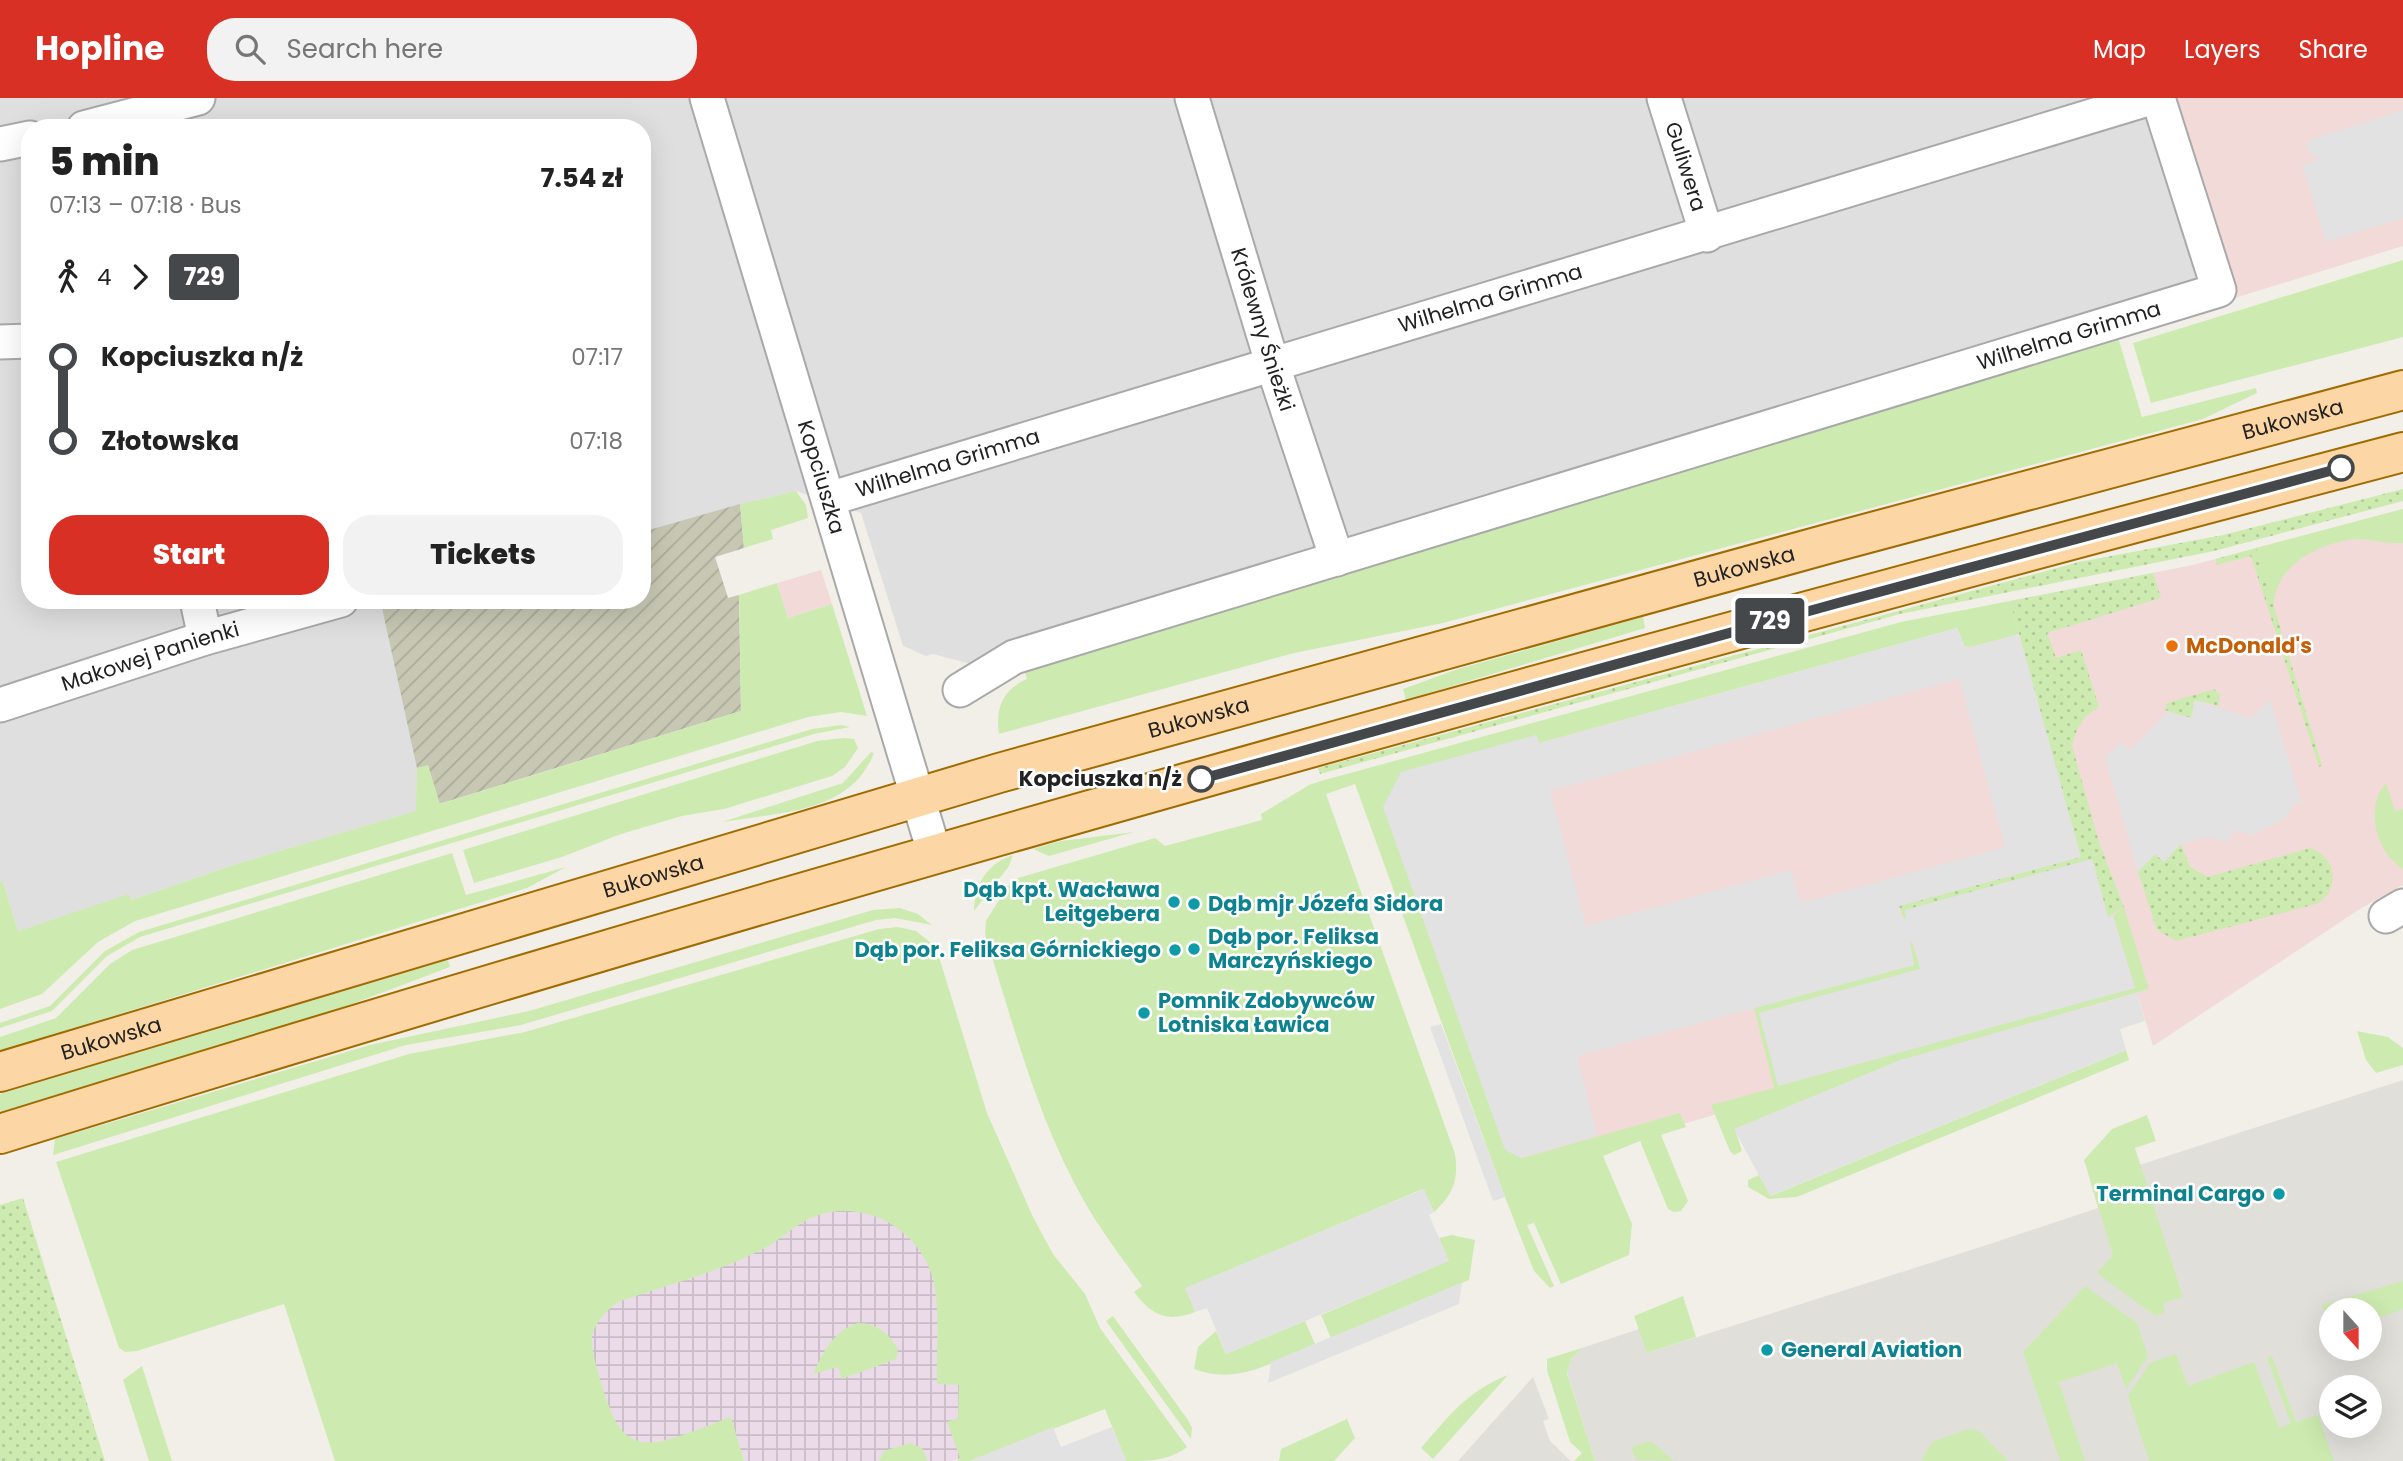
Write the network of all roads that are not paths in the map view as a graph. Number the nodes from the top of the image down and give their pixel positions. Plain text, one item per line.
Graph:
1 (198, 98) edge
2 (707, 98) edge
3 (1192, 98) edge
4 (1664, 98) edge
5 (2151, 98) edge
6 (2158, 98) edge
7 (107, 119) edge
8 (21, 140) edge
9 (0, 144) edge
10 (1707, 235) junction
11 (21, 341) edge
12 (0, 342) edge
13 (1273, 366) junction
14 (2403, 390) edge
15 (2403, 452) edge
16 (829, 499) junction
17 (1337, 559) junction
18 (199, 609) edge
19 (309, 609) edge
20 (205, 638) junction
21 (960, 690) dead end
22 (0, 705) edge
23 (918, 797) junction
24 (935, 855) junction
25 (0, 1072) edge
26 (0, 1134) edge

1 - 7 street
2 - 16 street, Kopciuszka
3 - 13 street, Królewny Śnieżki
4 - 10 street, Guliwera
5 - 10 street, Wilhelma Grimma
6 - 17 street, Wilhelma Grimma
8 - 9 street
10 - 13 street, Wilhelma Grimma
11 - 12 street
13 - 16 street, Wilhelma Grimma
13 - 17 street, Królewny Śnieżki
14 - 23 main road, Bukowska
15 - 24 main road
16 - 23 street, Kopciuszka
17 - 21 street, Wilhelma Grimma
18 - 20 street
19 - 20 street, Makowej Panienki
20 - 22 street, Makowej Panienki
23 - 24 street, Kopciuszka
23 - 25 main road, Bukowska
24 - 26 main road

